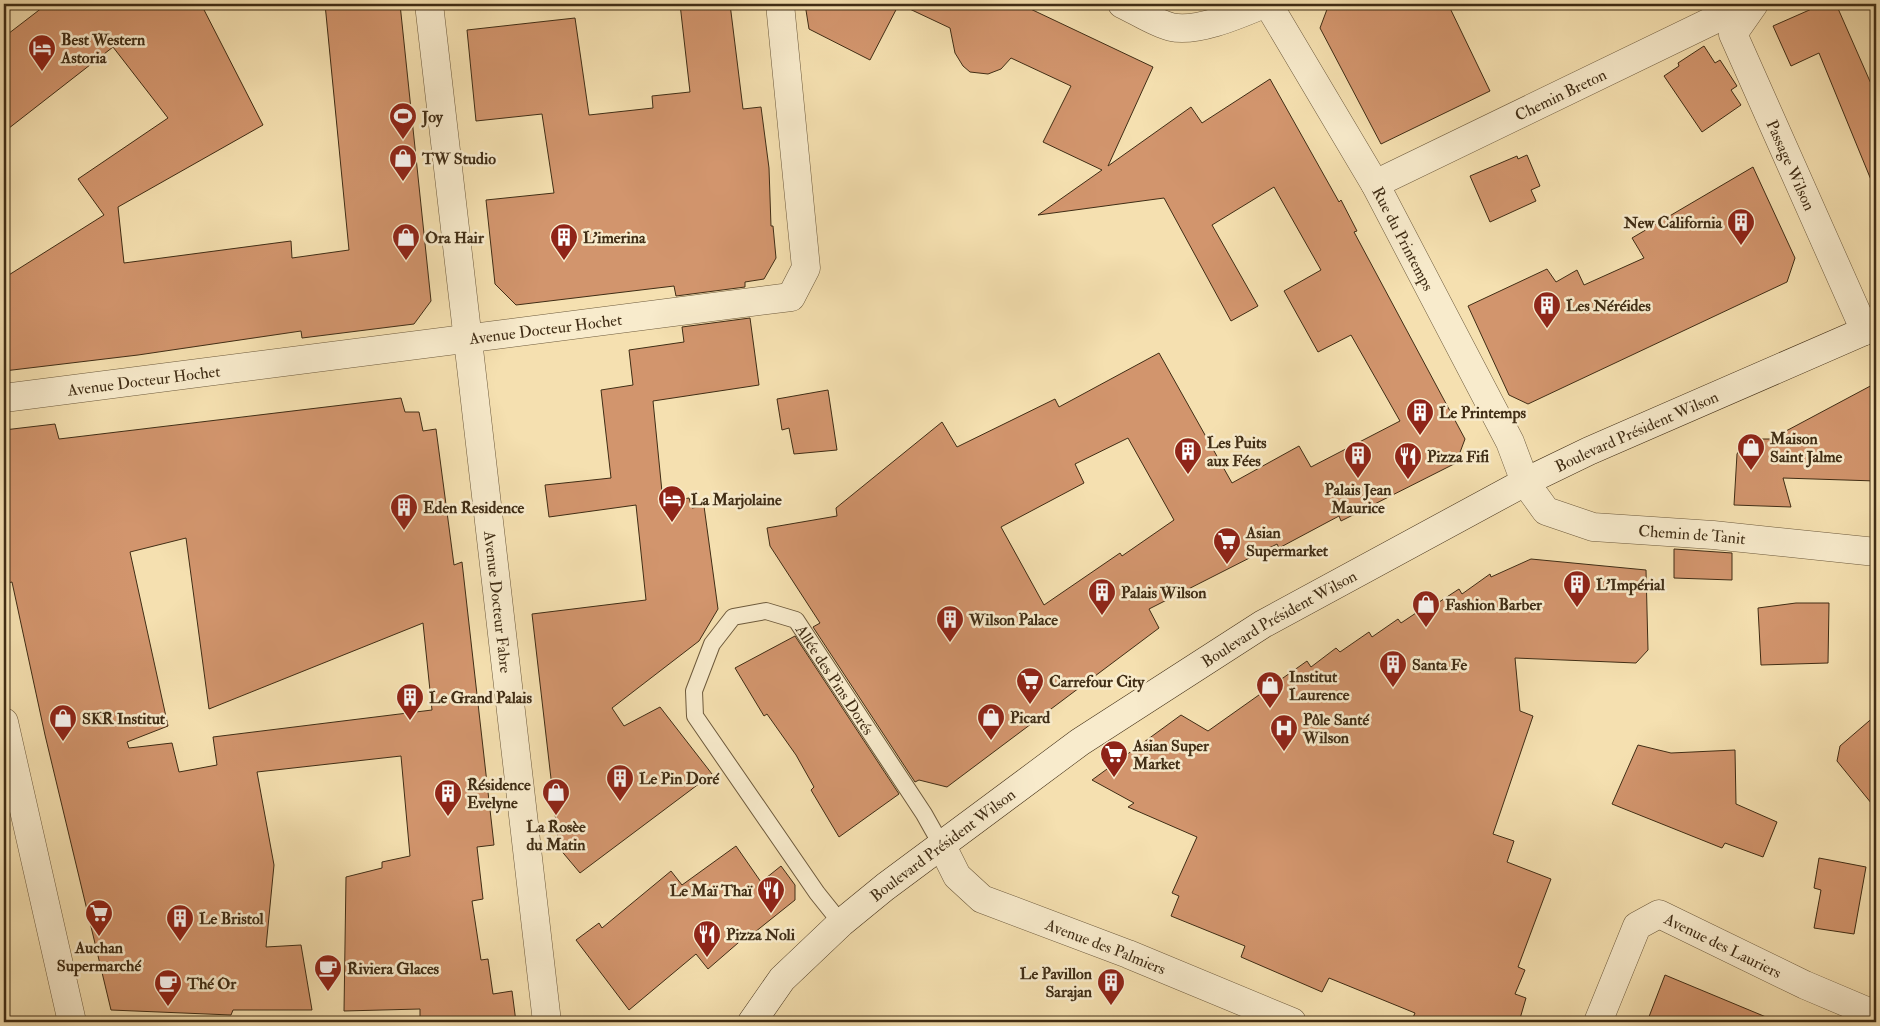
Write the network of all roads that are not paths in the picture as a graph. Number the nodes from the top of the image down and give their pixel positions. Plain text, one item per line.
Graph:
1 (429, 4) edge
2 (780, 4) edge
3 (1122, 4) edge
4 (1264, 4) edge
5 (1268, 4) edge
6 (1747, 4) edge
7 (1754, 4) edge
8 (1375, 184) junction
9 (1871, 328) edge
10 (468, 338) junction
11 (4, 398) edge
12 (1525, 482) junction
13 (1876, 552) edge
14 (4, 722) edge
15 (942, 846) junction
16 (841, 923) junction
17 (1876, 1015) edge
18 (72, 1022) edge
19 (548, 1022) edge
20 (752, 1022) edge
21 (1292, 1022) edge
22 (1598, 1022) edge

1 - 10 street, Avenue Docteur Fabre
2 - 10 street, Avenue Docteur Hochet
3 - 4 street
5 - 8 street, Rue du Printemps
6 - 8 street, Chemin Breton
7 - 9 street, Passage Wilson
8 - 12 street, Rue du Printemps
9 - 12 street, Boulevard Président Wilson
10 - 11 street, Avenue Docteur Hochet
10 - 19 street, Avenue Docteur Fabre
12 - 13 street, Chemin de Tanit
12 - 15 street, Boulevard Président Wilson
14 - 18 street
15 - 16 street, Boulevard Président Wilson
15 - 16 lane, Allée des Pins Dorés
15 - 21 street, Avenue des Palmiers
16 - 20 street, Boulevard Président Wilson
17 - 22 street, Avenue des Lauriers

